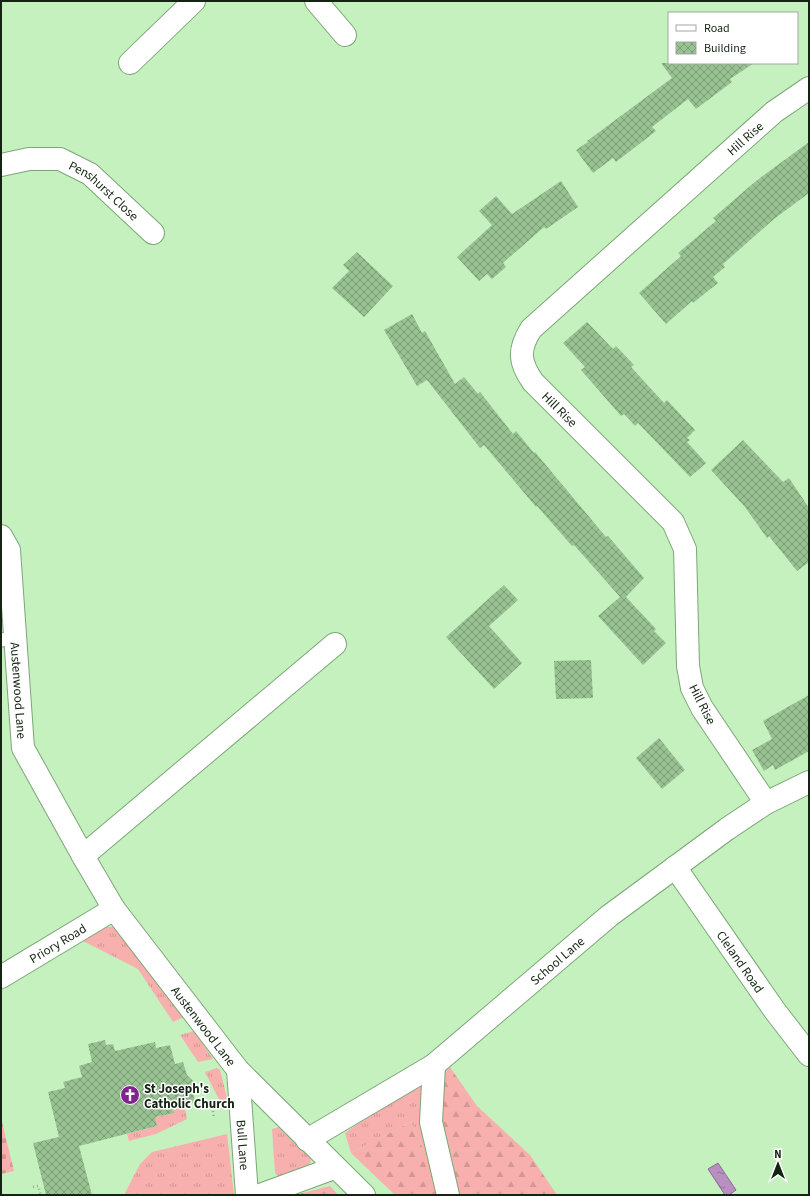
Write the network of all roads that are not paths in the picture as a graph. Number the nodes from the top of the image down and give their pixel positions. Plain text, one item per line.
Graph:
1 (194, 1) edge
2 (316, 1) edge
3 (345, 36) dead end
4 (130, 63) dead end
5 (809, 88) edge
6 (1, 165) edge
7 (153, 233) dead end
8 (1, 536) edge
9 (8, 639) edge
10 (335, 644) dead end
11 (809, 782) edge
12 (766, 803) junction
13 (83, 856) junction
14 (675, 867) junction
15 (114, 909) junction
16 (1, 977) edge
17 (809, 1055) edge
18 (434, 1065) junction
19 (238, 1070) junction
20 (307, 1140) junction
21 (334, 1168) junction
22 (247, 1195) edge
23 (260, 1195) edge
24 (364, 1195) edge
25 (448, 1195) edge

1 - 4 street
2 - 3 street
5 - 12 street, Hill Rise
6 - 7 street, Penshurst Close
8 - 9 street, Austenwood Lane
9 - 13 street, Austenwood Lane
10 - 13 street
11 - 12 street, School Lane
12 - 14 street, School Lane
13 - 15 street, Austenwood Lane
14 - 17 street, Cleland Road
14 - 18 street, School Lane
15 - 16 street, Priory Road
15 - 19 street, Austenwood Lane
18 - 20 street, School Lane
18 - 25 street
19 - 20 street, Austenwood Lane
19 - 22 street, Bull Lane
20 - 21 street, Austenwood Lane
21 - 23 street
21 - 24 street, Austenwood Lane

